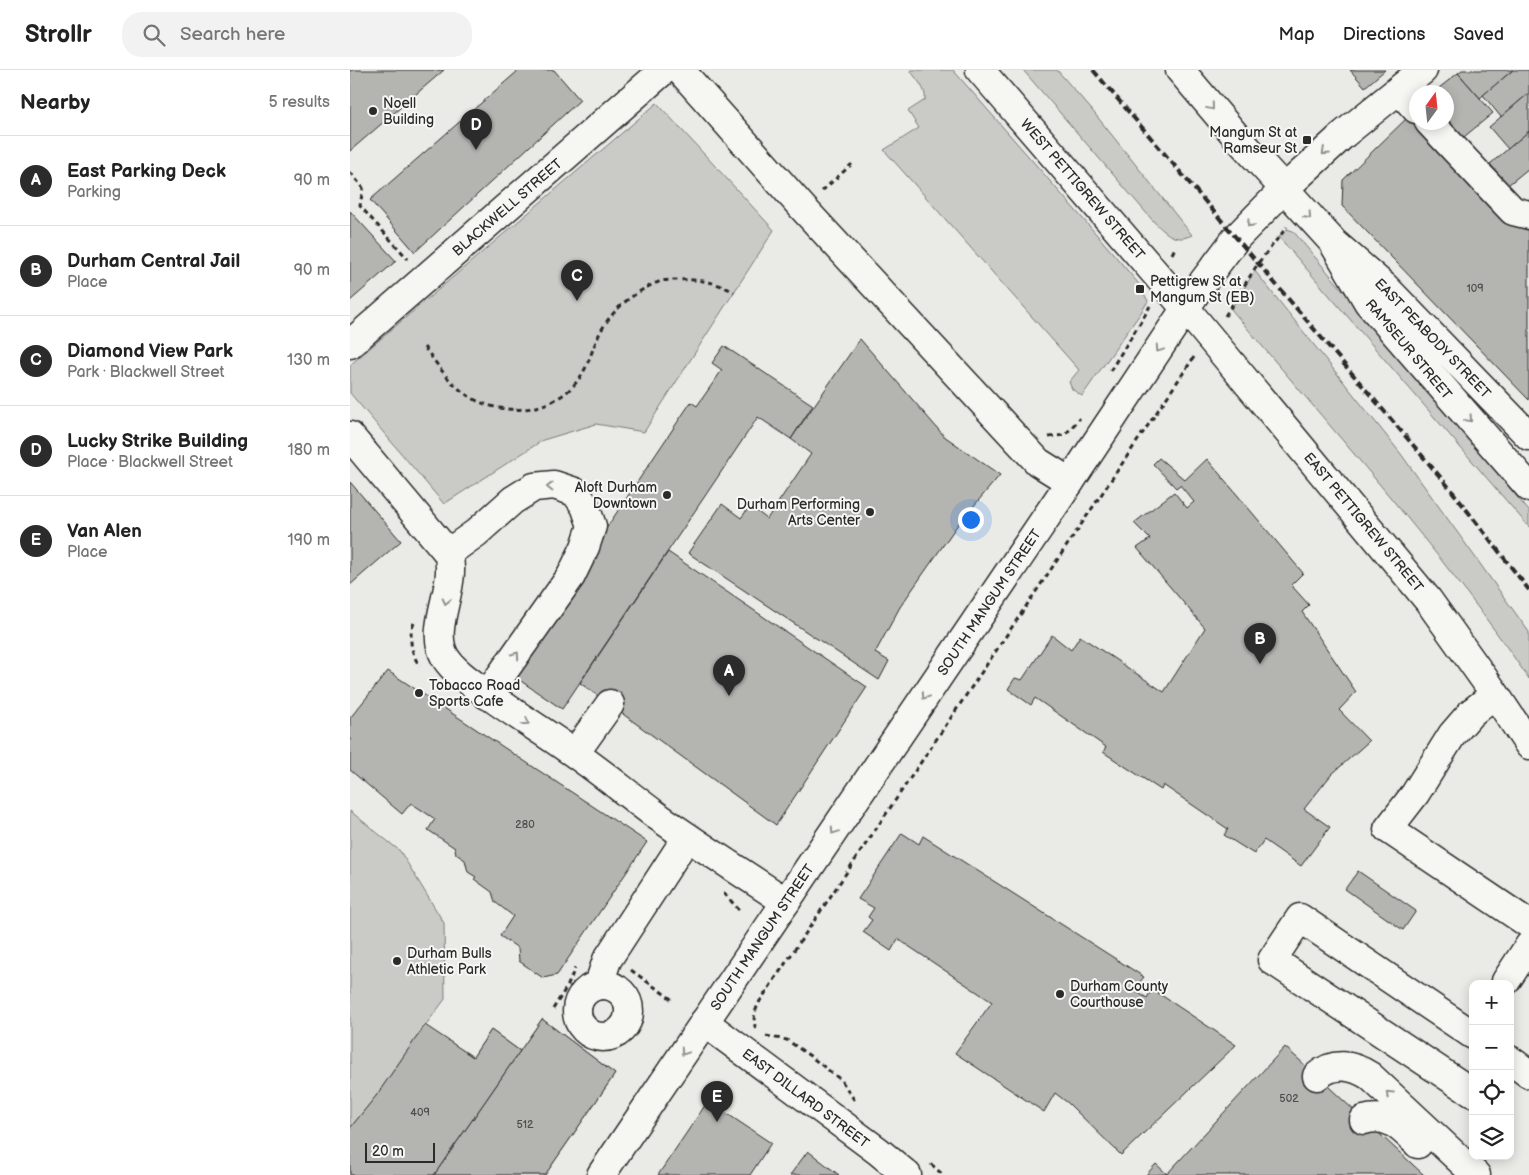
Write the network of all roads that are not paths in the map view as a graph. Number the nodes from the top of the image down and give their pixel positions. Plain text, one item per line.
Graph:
1 (664, 70) edge
2 (680, 70) edge
3 (980, 70) edge
4 (1180, 70) edge
5 (1423, 70) edge
6 (1408, 99) edge
7 (1437, 130) edge
8 (1284, 189) junction
9 (1529, 215) edge
10 (1333, 242) junction
11 (1186, 309) junction
12 (350, 344) edge
13 (350, 436) edge
14 (1529, 436) edge
15 (1070, 482) junction
16 (1529, 487) edge
17 (448, 553) junction
18 (488, 694) junction
19 (1495, 694) junction
20 (610, 704) dead end
21 (1529, 745) edge
22 (574, 753) junction
23 (687, 837) junction
24 (786, 902) junction
25 (1529, 924) edge
26 (1529, 946) edge
27 (1507, 980) edge
28 (601, 985) dead end
29 (704, 1022) junction
30 (1469, 1032) edge
31 (1514, 1063) edge
32 (1529, 1074) edge
33 (1317, 1076) dead end
34 (1469, 1090) edge
35 (1364, 1120) dead end
36 (1444, 1161) edge
37 (916, 1167) edge
38 (601, 1175) edge
39 (1476, 1175) edge

1 - 12 main road, BLACKWELL STREET
2 - 15 main road
3 - 11 main road, WEST PETTIGREW STREET
4 -> 8 main road, RAMSEUR STREET
5 - 6 main road, SOUTH MANGUM STREET
6 -> 8 main road, SOUTH MANGUM STREET
7 - 9 main road
8 -> 10 main road, RAMSEUR STREET
8 -> 11 main road, SOUTH MANGUM STREET
10 - 14 main road, EAST PEABODY STREET
10 -> 16 main road, RAMSEUR STREET
11 -> 15 main road, SOUTH MANGUM STREET
11 - 19 main road, EAST PETTIGREW STREET
13 - 17 main road
15 -> 24 main road, SOUTH MANGUM STREET
17 -> 18 main road
18 -> 17 main road
18 -> 22 main road
19 - 21 main road, EAST PETTIGREW STREET
19 - 25 main road
20 - 22 main road
22 - 23 main road
23 - 24 main road
23 - 28 main road
24 - 29 main road, SOUTH MANGUM STREET
26 - 27 main road
29 - 37 main road, EAST DILLARD STREET
29 -> 38 main road, SOUTH MANGUM STREET
30 - 34 main road
31 - 32 main road
36 -> 33 main road
35 - 36 main road
36 - 39 main road

